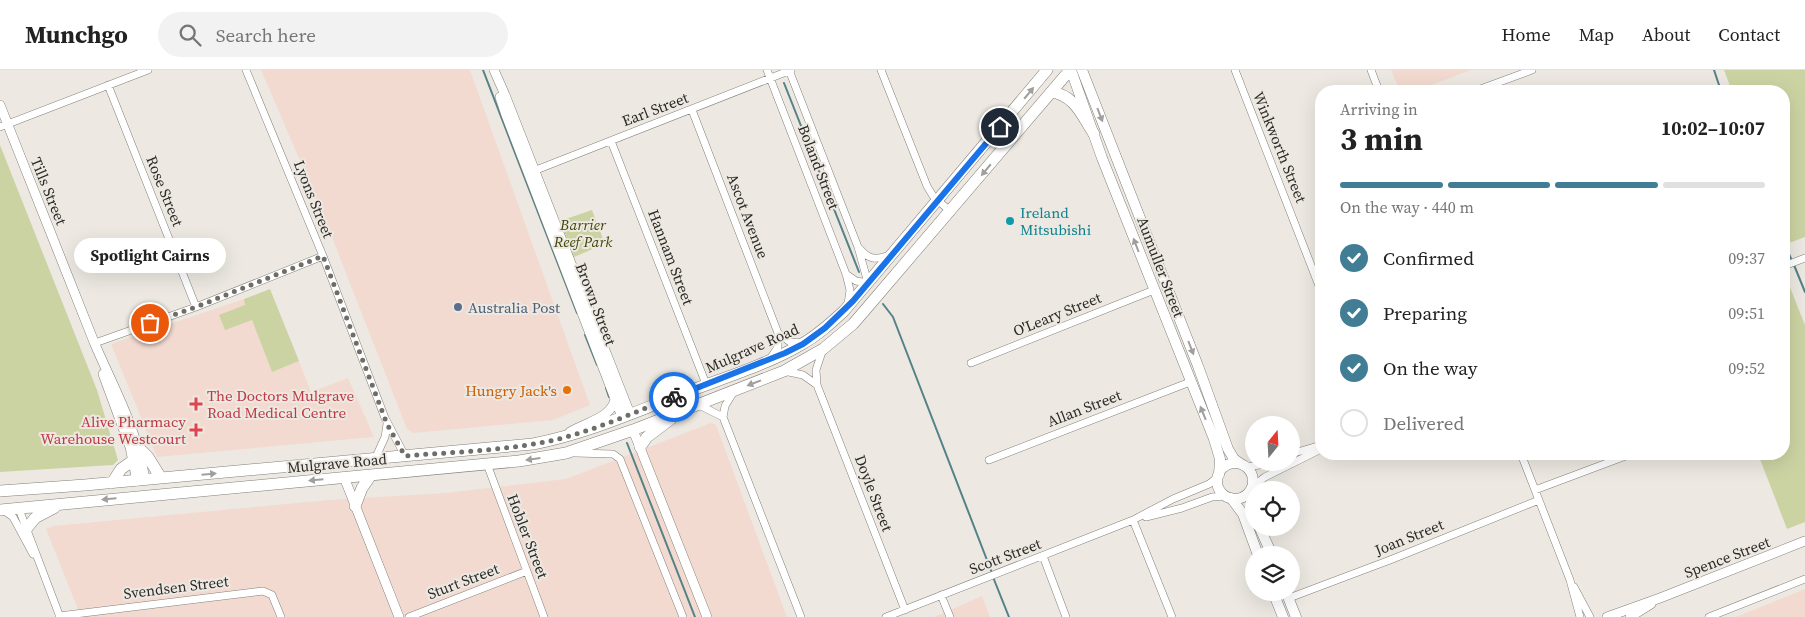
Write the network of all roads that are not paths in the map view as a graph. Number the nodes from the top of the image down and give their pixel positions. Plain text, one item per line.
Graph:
1 (148, 70) edge
2 (246, 70) edge
3 (767, 70) edge
4 (790, 70) edge
5 (880, 70) edge
6 (1047, 70) edge
7 (1071, 70) edge
8 (1082, 70) edge
9 (1235, 70) edge
10 (1371, 70) edge
11 (1532, 70) edge
12 (494, 71) edge
13 (770, 78) junction
14 (108, 84) junction
15 (1377, 85) edge
16 (1491, 85) edge
17 (1051, 92) junction
18 (0, 105) edge
19 (692, 110) junction
20 (4, 125) edge
21 (1094, 134) junction
22 (611, 140) junction
23 (1119, 168) junction
24 (531, 172) junction
25 (938, 200) junction
26 (951, 212) junction
27 (1124, 214) junction
28 (858, 247) junction
29 (893, 254) junction
30 (323, 256) junction
31 (1803, 259) edge
32 (1790, 264) edge
33 (846, 274) junction
34 (1315, 275) edge
35 (868, 283) junction
36 (1154, 290) junction
37 (196, 307) junction
38 (848, 307) junction
39 (778, 333) junction
40 (95, 343) junction
41 (803, 344) junction
42 (823, 349) junction
43 (770, 360) junction
44 (971, 363) dead end
45 (784, 371) junction
46 (1190, 382) junction
47 (706, 384) junction
48 (817, 386) junction
49 (736, 389) junction
50 (615, 399) junction
51 (697, 404) junction
52 (684, 410) junction
53 (626, 416) junction
54 (723, 417) junction
55 (387, 424) junction
56 (633, 430) junction
57 (559, 438) junction
58 (640, 447) junction
59 (1315, 447) edge
60 (140, 449) junction
61 (1300, 451) edge
62 (566, 453) junction
63 (1315, 453) edge
64 (405, 456) junction
65 (375, 459) junction
66 (134, 460) junction
67 (988, 460) dead end
68 (1523, 460) edge
69 (1615, 460) edge
70 (340, 462) junction
71 (487, 464) junction
72 (1243, 466) junction
73 (371, 475) junction
74 (1219, 476) junction
75 (344, 477) junction
76 (161, 478) junction
77 (141, 480) junction
78 (1252, 481) edge
79 (1260, 481) edge
80 (112, 483) junction
81 (6, 490) edge
82 (1535, 490) junction
83 (1245, 495) edge
84 (143, 496) junction
85 (1229, 497) junction
86 (1539, 500) junction
87 (60, 504) junction
88 (355, 506) junction
89 (19, 508) junction
90 (1, 510) edge
91 (1133, 520) junction
92 (27, 528) junction
93 (1805, 541) edge
94 (1255, 546) edge
95 (1042, 556) junction
96 (36, 558) junction
97 (527, 572) junction
98 (1805, 578) edge
99 (1570, 580) junction
100 (1300, 591) edge
101 (941, 595) junction
102 (1660, 598) junction
103 (1277, 601) edge
104 (1289, 601) edge
105 (905, 610) junction
106 (1294, 615) edge
107 (59, 616) edge
108 (396, 616) edge
109 (281, 617) edge
110 (409, 617) edge
111 (544, 617) edge
112 (683, 617) edge
113 (707, 617) edge
114 (801, 617) edge
115 (886, 617) edge
116 (950, 617) edge
117 (1066, 617) edge
118 (1172, 617) edge
119 (1283, 617) edge
120 (1580, 617) edge
121 (1590, 617) edge
122 (1607, 617) edge
123 (1630, 617) edge
124 (1708, 617) edge

1 - 14 street
2 - 30 street, Lyons Street
3 - 13 street, Boland Street
4 - 13 street, Earl Street
4 - 28 street, Boland Street
5 - 25 street
25 -> 6 main road, Mulgrave Road
7 - 17 main road, Mulgrave Road
7 - 21 main road, Aumuller Street
8 -> 23 main road, Aumuller Street
9 - 34 street, Winkworth Street
10 - 15 street
11 - 16 street
12 - 24 street, Brown Street
13 - 19 street, Earl Street
13 - 33 street, Boland Street
14 - 20 street
14 - 37 street, Rose Street
17 - 21 main road
17 -> 26 main road, Mulgrave Road
18 - 20 street, Tills Street
19 - 22 street, Earl Street
19 - 39 street, Ascot Avenue
20 - 40 street, Tills Street
21 - 27 main road, Aumuller Street
22 - 24 street, Earl Street
22 - 47 street, Hannam Street
23 - 27 main road
23 -> 72 main road, Aumuller Street
24 - 50 street, Brown Street
24 - 53 street, Brown Street
25 - 26 street
25 - 29 main road, Mulgrave Road
26 - 42 main road, Mulgrave Road
36 -> 27 main road, Aumuller Street
28 - 29 street
28 - 35 street, Boland Street
29 - 35 main road, Mulgrave Road
30 - 37 street
30 - 55 street, Lyons Street
31 - 32 street
33 - 35 street
33 - 38 street, Boland Street
35 - 38 main road, Mulgrave Road
36 - 44 street, O'Leary Street
36 - 46 main road, Aumuller Street
37 - 40 street
38 - 41 main road, Mulgrave Road
39 - 41 street
39 - 43 street
40 - 60 street, Tills Street
40 - 66 street, Tills Street
41 - 43 main road, Mulgrave Road
42 - 45 main road, Mulgrave Road
42 - 48 street, Doyle Street
43 - 47 main road, Mulgrave Road
45 - 48 street
45 -> 49 main road, Mulgrave Road
46 - 67 street, Allan Street
74 -> 46 main road, Aumuller Street
47 - 53 main road, Mulgrave Road
48 - 105 street, Doyle Street
49 - 51 main road, Mulgrave Road
49 - 54 street
50 - 53 street, Brown Street
50 - 57 street
51 - 52 main road, Mulgrave Road
51 - 54 street
52 - 56 main road, Mulgrave Road
52 - 58 main road
53 - 56 main road, Brown Street
53 - 57 main road, Mulgrave Road
54 - 114 street
55 - 64 street, Lyons Street
55 - 65 street
56 - 58 street, Brown Street
56 - 62 main road, Mulgrave Road
57 - 64 main road, Mulgrave Road
58 - 113 street, Brown Street
59 - 61 street
60 - 76 main road
60 - 77 street, Tills Street
62 -> 71 main road, Mulgrave Road
62 - 112 street
63 - 79 street
64 - 65 main road, Mulgrave Road
65 - 70 main road, Mulgrave Road
66 - 77 street, Tills Street
66 - 80 main road
68 - 82 street
69 - 82 street
70 - 75 main road
76 -> 70 main road, Mulgrave Road
71 - 73 main road, Mulgrave Road
71 - 97 street, Hobler Street
72 - 74 main road
72 - 78 main road
73 - 75 main road, Mulgrave Road
73 - 88 main road
74 - 85 main road
74 - 91 street, Scott Street
75 -> 84 main road, Mulgrave Road
75 - 88 street
76 - 77 main road, Mulgrave Road
77 - 80 main road, Mulgrave Road
77 - 84 main road
80 - 81 main road, Mulgrave Road
81 - 89 main road
82 - 86 street
83 - 85 main road
84 -> 87 main road, Mulgrave Road
85 - 91 street, Scott Street
85 - 94 main road
86 - 99 street
86 - 100 street, Joan Street
87 - 89 main road, Mulgrave Road
87 - 92 main road
88 - 108 street
89 - 90 main road, Mulgrave Road
89 - 92 street
90 - 96 street
91 - 95 street, Scott Street
91 - 118 street
92 - 96 street
93 - 102 street, Spence Street
95 - 101 street, Scott Street
95 - 117 street
96 - 107 street
97 - 110 street, Sturt Street
97 - 111 street, Hobler Street
98 - 124 street
99 - 120 street
99 - 121 street
101 - 105 street, Scott Street
101 - 116 street
102 - 122 street, Spence Street
102 - 123 street, Spence Street
103 - 119 main road
104 - 106 main road
105 - 115 street, Scott Street
107 - 109 street, Svendsen Street

